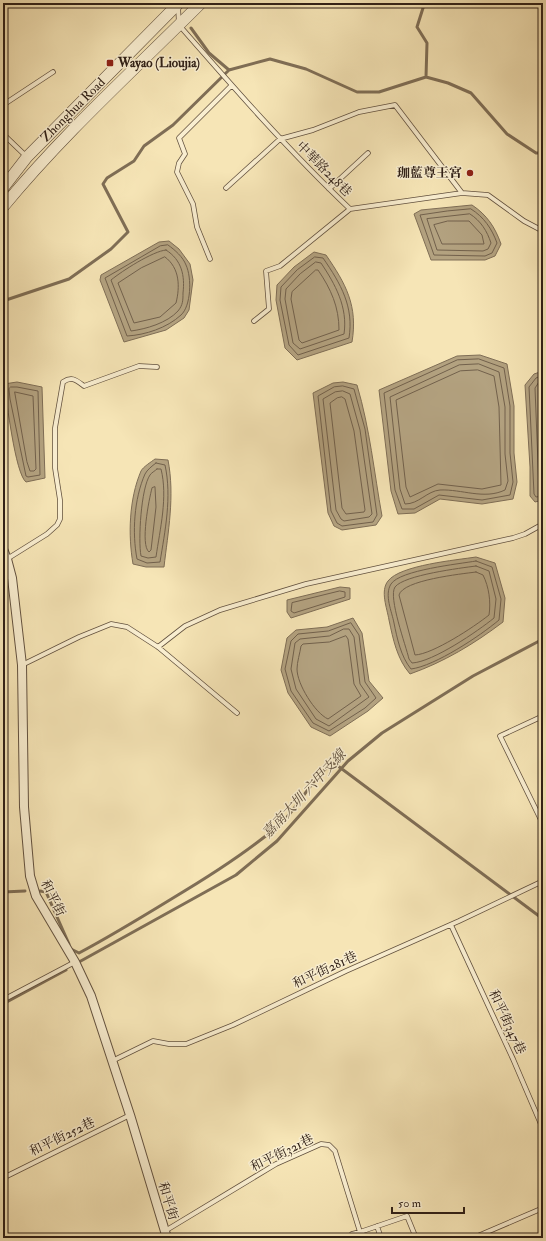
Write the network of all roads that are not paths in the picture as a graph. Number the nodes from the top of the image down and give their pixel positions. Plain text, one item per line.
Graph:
1 (201, 3) edge
2 (178, 4) edge
3 (179, 25) junction
4 (53, 72) dead end
5 (232, 86) junction
6 (3, 105) edge
7 (3, 134) edge
8 (280, 139) junction
9 (368, 153) dead end
10 (27, 157) junction
11 (3, 188) edge
12 (226, 188) dead end
13 (329, 189) junction
14 (462, 193) junction
15 (3, 207) edge
16 (350, 209) junction
17 (543, 231) edge
18 (210, 259) dead end
19 (254, 321) dead end
20 (157, 367) dead end
21 (543, 524) edge
22 (3, 549) edge
23 (7, 559) junction
24 (158, 647) junction
25 (22, 665) junction
26 (237, 713) dead end
27 (543, 716) edge
28 (543, 824) edge
29 (543, 881) edge
30 (451, 925) junction
31 (75, 962) junction
32 (3, 1000) edge
33 (112, 1061) junction
34 (130, 1115) junction
35 (543, 1129) edge
36 (3, 1178) edge
37 (543, 1208) edge
38 (377, 1226) junction
39 (360, 1232) junction
40 (166, 1234) edge
41 (353, 1238) edge
42 (381, 1238) edge
43 (416, 1238) edge
44 (473, 1238) edge

1 - 3 street, Zhonghua Road
2 - 3 lane
2 - 10 street, Zhonghua Road
3 - 5 lane, 中華路248巷
3 - 15 street, Zhonghua Road
4 - 6 lane
5 - 8 lane, 中華路248巷
5 - 18 lane
7 - 10 lane
8 - 12 lane
8 - 13 lane, 中華路248巷
8 - 14 lane
9 - 13 lane
10 - 11 street, Zhonghua Road
13 - 16 lane, 中華路248巷
14 - 16 lane, 中華路248巷
14 - 17 lane, 中華路248巷
16 - 19 lane
20 - 23 lane
21 - 24 lane
22 - 23 street, 和平街
23 - 25 street, 和平街
24 - 25 lane
24 - 26 lane
25 - 31 street, 和平街
27 - 28 lane
29 - 30 lane, 和平街281巷
30 - 33 lane, 和平街281巷
30 - 35 lane, 和平街347巷
31 - 32 lane
31 - 33 street, 和平街
33 - 34 street, 和平街
34 - 36 lane, 和平街252巷
34 - 40 street, 和平街
37 - 44 lane
38 - 39 lane
38 - 42 lane
38 - 43 lane
39 - 40 lane, 和平街321巷
39 - 41 lane

